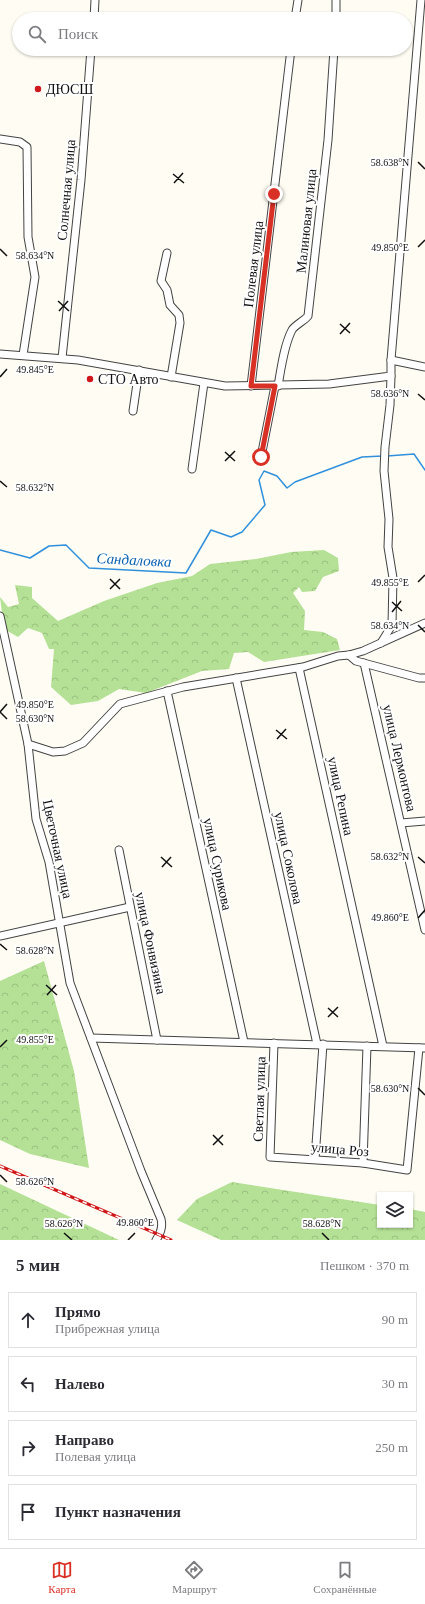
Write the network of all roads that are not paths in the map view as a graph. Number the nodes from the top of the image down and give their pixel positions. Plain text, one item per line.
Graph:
1 (95, 0) edge
2 (298, 0) edge
3 (336, 0) edge
4 (421, 0) edge
5 (94, 12) edge
6 (296, 12) edge
7 (336, 12) edge
8 (90, 56) edge
9 (290, 56) edge
10 (334, 56) edge
11 (0, 139) edge
12 (167, 253) dead end
13 (0, 354) edge
14 (23, 355) junction
15 (62, 358) junction
16 (391, 360) junction
17 (425, 367) edge
18 (139, 370) junction
19 (391, 376) junction
20 (171, 377) junction
21 (204, 383) junction
22 (251, 386) junction
23 (276, 386) junction
24 (133, 411) dead end
25 (261, 457) dead end
26 (192, 470) dead end
27 (0, 616) edge
28 (425, 623) edge
29 (381, 643) junction
30 (349, 655) junction
31 (364, 663) junction
32 (299, 668) junction
33 (236, 678) junction
34 (425, 678) edge
35 (167, 691) junction
36 (28, 744) junction
37 (425, 821) edge
38 (401, 823) junction
39 (118, 850) dead end
40 (130, 907) junction
41 (60, 923) junction
42 (425, 930) edge
43 (0, 936) edge
44 (91, 1038) junction
45 (158, 1040) junction
46 (244, 1042) junction
47 (274, 1043) junction
48 (320, 1044) junction
49 (368, 1046) junction
50 (383, 1046) junction
51 (422, 1048) edge
52 (270, 1157) joint
53 (315, 1159) junction
54 (363, 1163) junction
55 (156, 1240) edge

1 - 5 street
2 - 6 street
3 - 7 street
4 - 16 street
8 - 15 street, Солнечная улица
9 - 22 street, Полевая улица
10 - 23 street, Малиновая улица
11 - 14 street
12 - 20 street
13 - 14 street
14 - 15 street
15 - 18 street
16 - 17 street
16 - 19 street
18 - 20 street
18 - 24 street
19 - 23 street
19 - 29 street
20 - 21 street
21 - 22 street
21 - 26 street
22 - 23 street
23 - 25 street, Малиновая улица
27 - 36 street, Цветочная улица
28 - 29 street
29 - 30 street
30 - 31 street
30 - 32 street
31 - 34 street
31 - 38 street, улица Лермонтова
32 - 33 street
32 - 50 street, улица Репина
33 - 35 street
33 - 48 street, улица Соколова
35 - 36 street
35 - 46 street, улица Сурикова
36 - 41 street, Цветочная улица
37 - 38 street
38 - 42 street, улица Лермонтова
39 - 40 street, улица Фонвизина
40 - 41 street
40 - 45 street, улица Фонвизина
41 - 43 street
41 - 44 street, Цветочная улица
44 - 45 street
44 - 55 street, Цветочная улица
45 - 46 street
46 - 47 street
47 - 48 street
47 - 52 street, Светлая улица
48 - 49 street
48 - 53 street, улица Соколова
49 - 50 street
49 - 54 street
50 - 51 street
51 - 54 street, улица Роз
52 - 53 street, улица Роз
53 - 54 street, улица Роз

